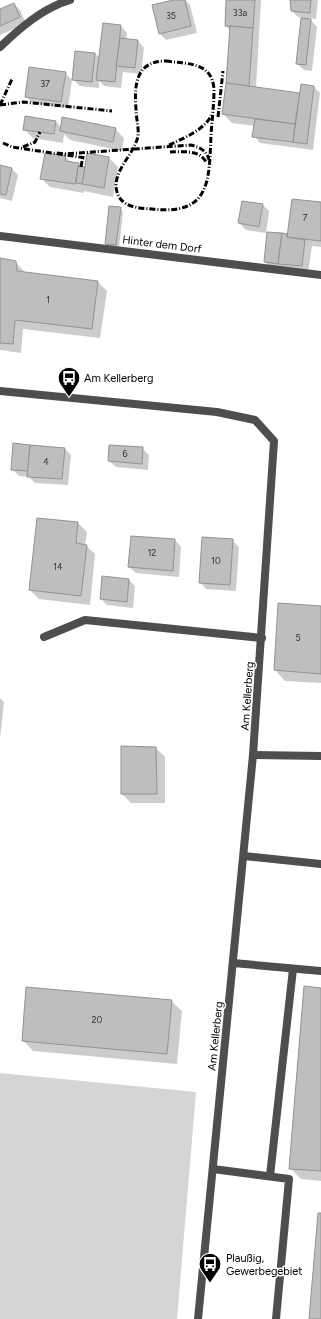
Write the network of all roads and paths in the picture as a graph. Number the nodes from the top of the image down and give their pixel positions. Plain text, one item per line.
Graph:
1 (70, 0) edge
2 (0, 47) edge
3 (0, 236) edge
4 (321, 275) edge
5 (0, 391) edge
6 (44, 637) dead end
7 (262, 638) junction
8 (253, 755) junction
9 (321, 756) edge
10 (244, 856) junction
11 (321, 864) edge
12 (233, 964) junction
13 (293, 969) junction
14 (321, 971) edge
15 (213, 1169) junction
16 (270, 1176) junction
17 (198, 1319) edge
18 (276, 1319) edge

1 - 2 street
3 - 4 street, Hinter dem Dorf
5 - 7 street, Am Kellerberg
6 - 7 street
7 - 8 street, Am Kellerberg
8 - 9 street
8 - 10 street, Am Kellerberg
10 - 11 street
10 - 12 street, Am Kellerberg
12 - 13 street
12 - 15 street, Am Kellerberg
13 - 14 street
13 - 16 street
15 - 16 street
15 - 17 street, Am Kellerberg
16 - 18 street

